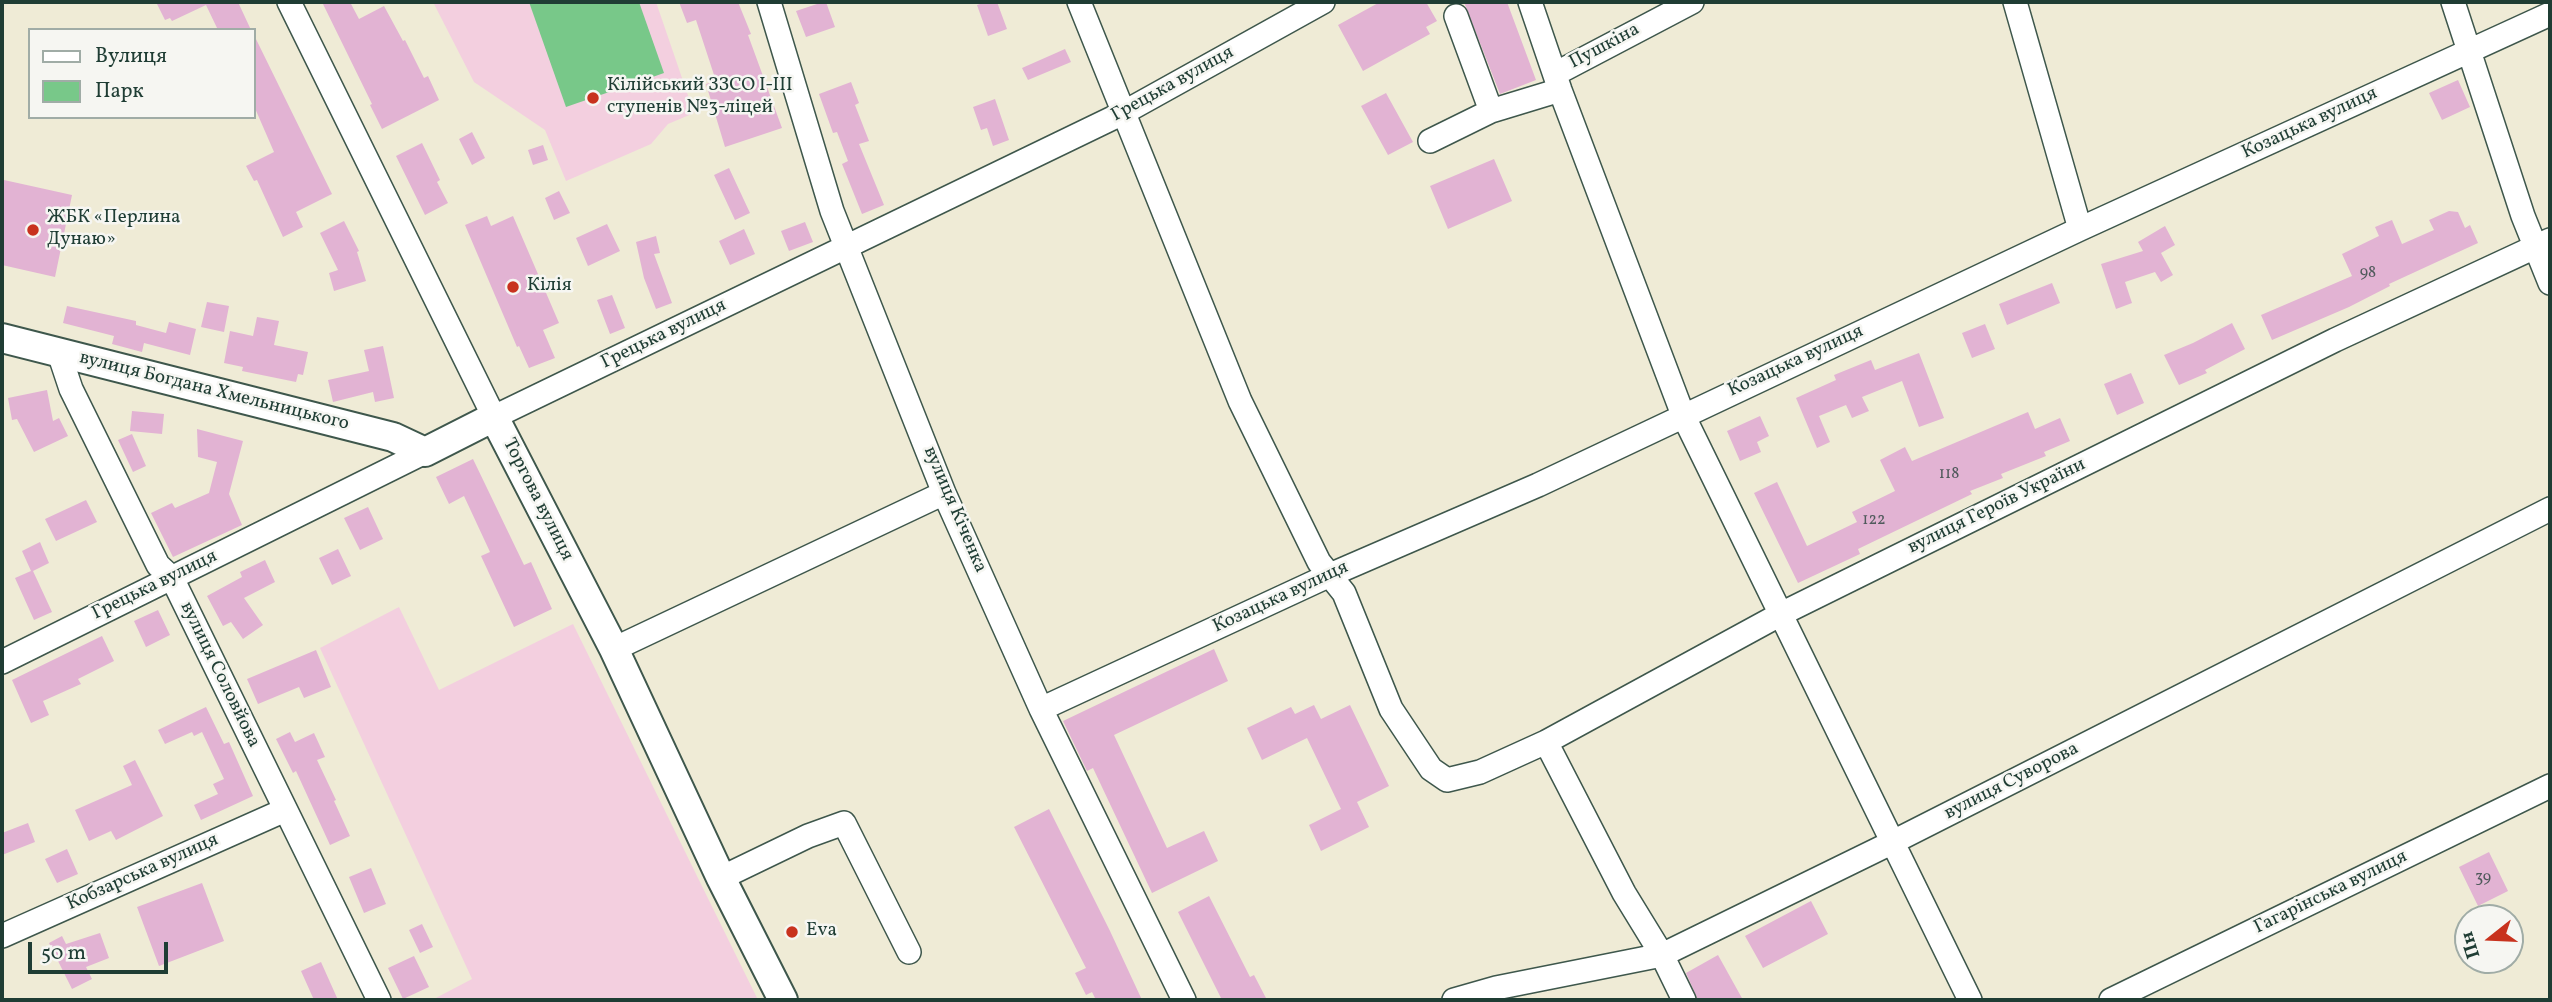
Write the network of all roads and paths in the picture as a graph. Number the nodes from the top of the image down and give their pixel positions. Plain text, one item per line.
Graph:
1 (289, 2) edge
2 (769, 2) edge
3 (1079, 2) edge
4 (1323, 2) edge
5 (1530, 2) edge
6 (1692, 2) edge
7 (2015, 2) edge
8 (2453, 2) edge
9 (2550, 14) edge
10 (1456, 16) dead end
11 (2469, 51) junction
12 (1557, 82) junction
13 (1491, 111) junction
14 (1123, 113) junction
15 (1430, 141) dead end
16 (2080, 229) junction
17 (2543, 244) edge
18 (846, 248) junction
19 (2550, 283) edge
20 (2, 338) edge
21 (59, 352) junction
22 (1683, 415) junction
23 (494, 417) junction
24 (425, 452) junction
25 (944, 493) junction
26 (2550, 509) edge
27 (1330, 575) junction
28 (172, 578) junction
29 (1781, 614) junction
30 (614, 649) junction
31 (2, 662) edge
32 (1041, 709) junction
33 (1546, 742) junction
34 (2550, 786) edge
35 (285, 810) junction
36 (1893, 842) junction
37 (721, 878) junction
38 (2, 936) edge
39 (909, 952) dead end
40 (1662, 955) junction
41 (379, 1000) edge
42 (783, 1000) edge
43 (1184, 1000) edge
44 (1454, 1000) edge
45 (1684, 1000) edge
46 (1970, 1000) edge
47 (2111, 1000) edge

1 - 23 street, Торгова вулиця
2 - 18 street, вулиця Кіченка
3 - 14 street
4 - 14 street, Грецька вулиця
5 - 12 street
6 - 12 street, Пушкіна
7 - 16 street
8 - 11 street
9 - 11 street, Козацька вулиця
10 - 13 street
11 - 16 street, Козацька вулиця
11 - 17 street
12 - 13 street, Пушкіна
12 - 22 street
13 - 15 street, Пушкіна
14 - 18 street, Грецька вулиця
14 - 27 street
16 - 22 street, Козацька вулиця
17 - 19 street
17 - 29 street, вулиця Героїв України
18 - 23 street, Грецька вулиця
18 - 25 street, вулиця Кіченка
20 - 21 main road, вулиця Богдана Хмельницького
21 - 24 main road, вулиця Богдана Хмельницького
21 - 28 street, вулиця Соловйова
22 - 27 street, Козацька вулиця
22 - 29 street
23 - 24 main road, Грецька вулиця
23 - 30 main road, Торгова вулиця
24 - 28 street, Грецька вулиця
25 - 30 street
25 - 32 street, вулиця Кіченка
26 - 36 street, вулиця Суворова
27 - 32 street, Козацька вулиця
27 - 33 street, вулиця Героїв України
28 - 31 street, Грецька вулиця
28 - 35 street, вулиця Соловйова
29 - 33 street, вулиця Героїв України
29 - 36 street
30 - 37 main road, Торгова вулиця
32 - 43 street, вулиця Кіченка
33 - 40 street
34 - 47 street, Гагарінська вулиця
35 - 38 street, Кобзарська вулиця
35 - 41 street, вулиця Соловйова
36 - 40 street, вулиця Суворова
36 - 46 street
37 - 39 street
37 - 42 main road, Торгова вулиця
40 - 44 street, вулиця Суворова
40 - 45 street

